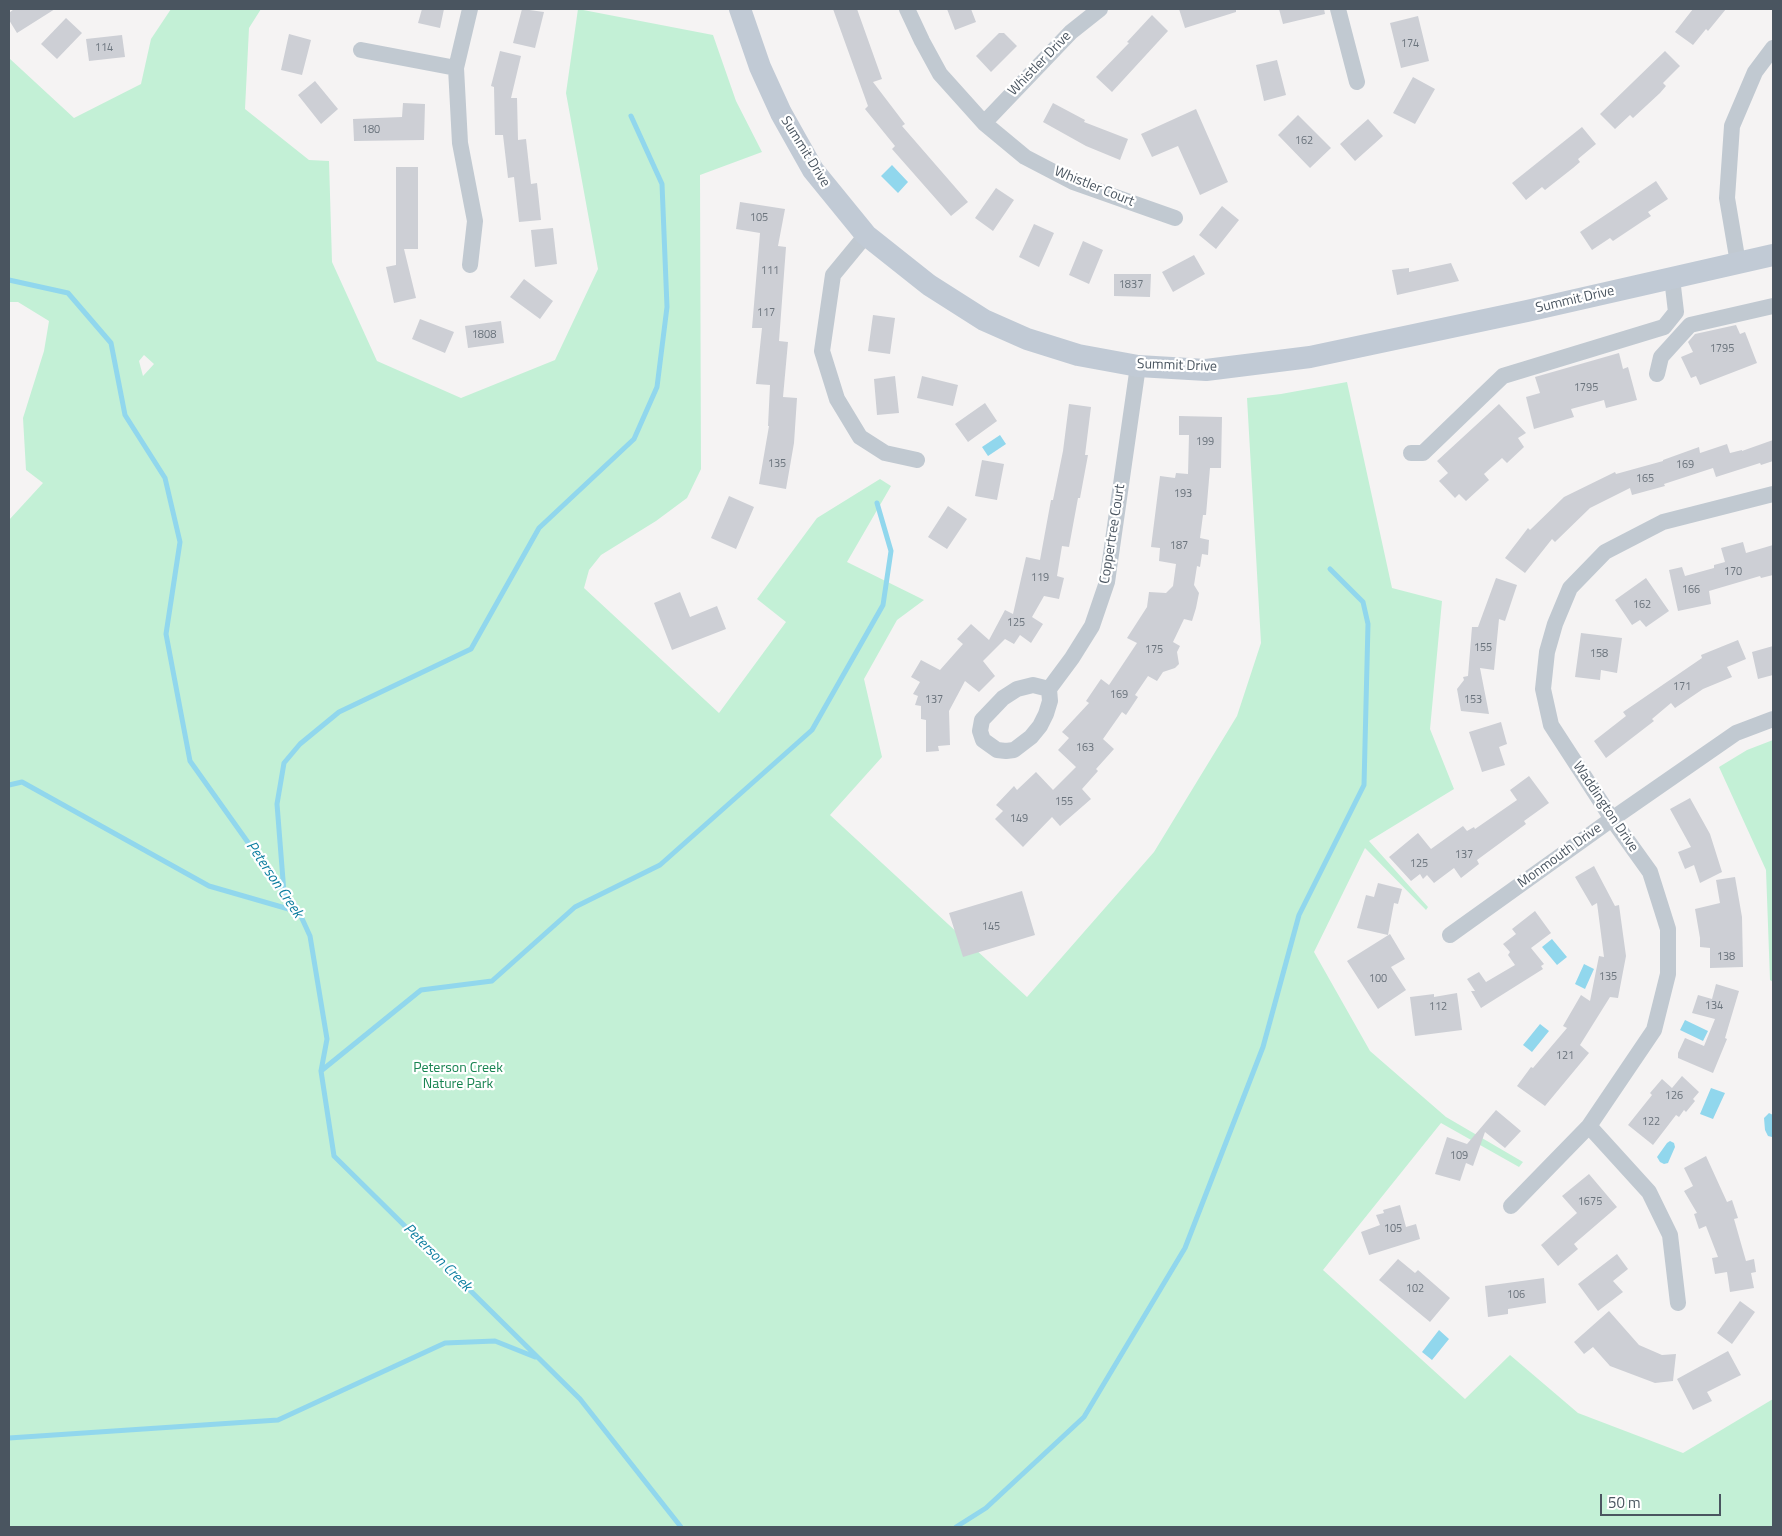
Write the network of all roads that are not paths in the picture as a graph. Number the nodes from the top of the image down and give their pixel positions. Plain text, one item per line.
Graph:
1 (470, 9) edge
2 (740, 9) edge
3 (907, 9) edge
4 (1100, 9) edge
5 (1338, 9) edge
6 (1773, 48) edge
7 (360, 50) dead end
8 (456, 68) junction
9 (1356, 82) dead end
10 (984, 123) junction
11 (1175, 218) dead end
12 (866, 235) junction
13 (1773, 255) edge
14 (1738, 262) junction
15 (470, 265) dead end
16 (1672, 278) junction
17 (1773, 306) edge
18 (1138, 366) junction
19 (1657, 374) dead end
20 (1410, 453) dead end
21 (917, 460) dead end
22 (1773, 494) edge
23 (1049, 689) junction
24 (1773, 719) edge
25 (1612, 819) junction
26 (1450, 935) dead end
27 (1588, 1126) junction
28 (1511, 1206) dead end
29 (1678, 1303) dead end

1 - 8 street
2 - 12 main road, Summit Drive
3 - 10 street, Whistler Court
4 - 10 street, Whistler Drive
5 - 9 street
6 - 14 street
7 - 8 street
8 - 15 street
10 - 11 street, Whistler Court
12 - 18 main road, Summit Drive
12 - 21 street
13 - 14 main road, Summit Drive
14 - 16 main road, Summit Drive
16 - 18 main road, Summit Drive
16 - 20 street
17 - 19 street
18 - 23 street, Coppertree Court
22 - 25 street, Waddington Drive
23 - 23 street, Coppertree Court
24 - 25 street, Monmouth Drive
25 - 26 street, Monmouth Drive
25 - 27 street, Waddington Drive
27 - 28 street, Waddington Drive
27 - 29 street

